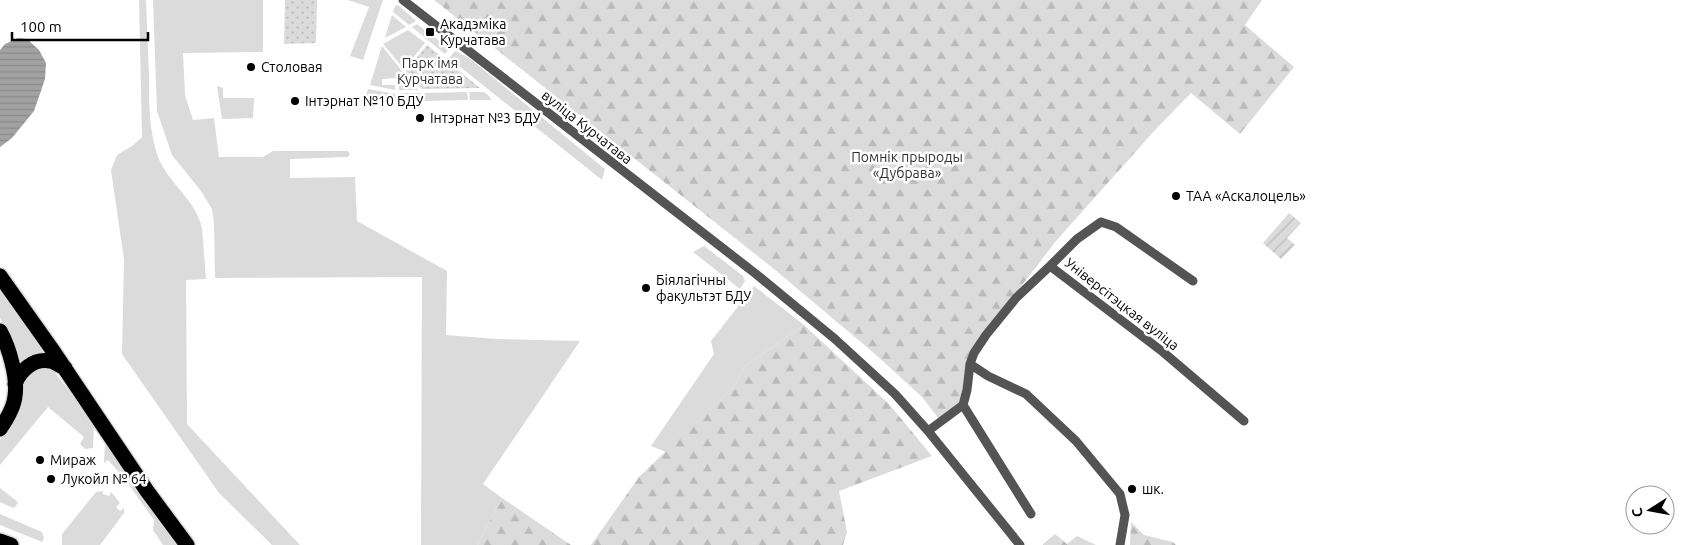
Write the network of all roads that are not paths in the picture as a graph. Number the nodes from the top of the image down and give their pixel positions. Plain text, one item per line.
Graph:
1 (403, 0) edge
2 (1050, 266) junction
3 (0, 276) edge
4 (1193, 281) dead end
5 (0, 331) edge
6 (970, 364) junction
7 (64, 368) junction
8 (15, 384) junction
9 (963, 405) junction
10 (1244, 421) dead end
11 (0, 429) edge
12 (928, 431) junction
13 (1031, 514) dead end
14 (0, 541) edge
15 (10, 545) edge
16 (188, 545) edge
17 (1020, 545) edge
18 (1120, 545) edge

1 - 12 street, вуліца Курчатава
2 - 4 street, Універсітэцкая вуліца
2 - 6 street
2 - 10 street, Універсітэцкая вуліца
3 - 7 highway
5 - 8 highway
6 - 9 street
6 - 18 street
7 - 8 highway
7 - 16 highway
8 - 11 highway
9 - 12 street
9 - 13 street
12 - 17 street, вуліца Курчатава
14 - 15 highway

